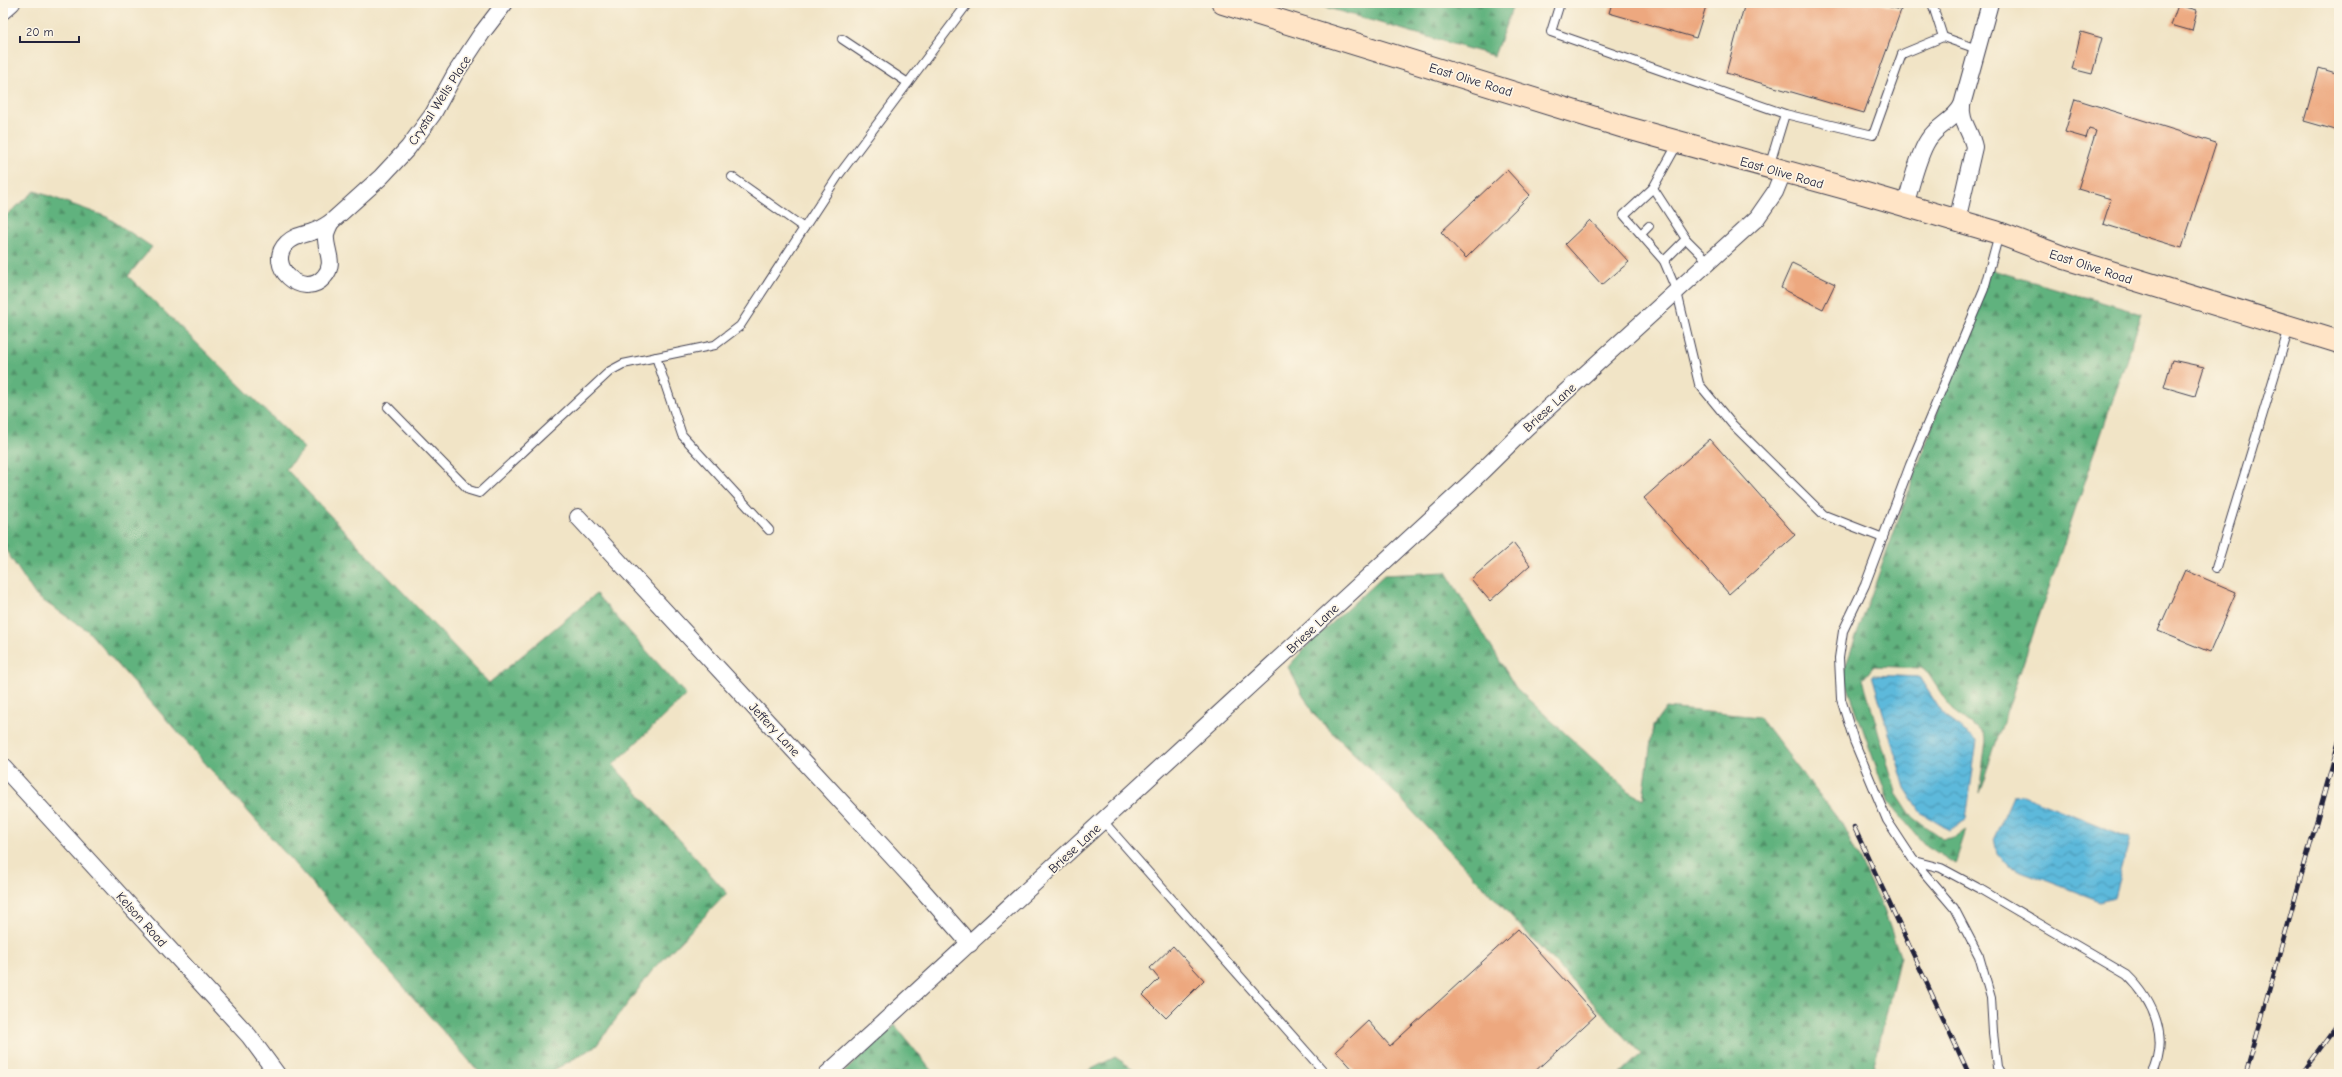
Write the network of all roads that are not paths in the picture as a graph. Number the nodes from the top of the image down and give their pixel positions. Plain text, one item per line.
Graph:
1 (12, 3) edge
2 (505, 3) edge
3 (968, 3) edge
4 (1560, 3) edge
5 (1932, 3) edge
6 (1990, 3) edge
7 (1227, 4) edge
8 (3, 11) edge
9 (1943, 37) junction
10 (842, 39) dead end
11 (1977, 49) junction
12 (908, 83) junction
13 (1962, 104) junction
14 (1785, 114) junction
15 (1678, 143) junction
16 (1776, 170) junction
17 (732, 177) dead end
18 (1653, 188) junction
19 (1905, 205) junction
20 (1957, 221) junction
21 (331, 222) dead end
22 (1649, 226) dead end
23 (804, 228) junction
24 (1999, 233) junction
25 (1641, 234) junction
26 (1686, 239) junction
27 (1664, 260) junction
28 (1709, 262) junction
29 (1676, 292) junction
30 (2289, 327) junction
31 (2339, 342) edge
32 (656, 357) junction
33 (388, 407) dead end
34 (578, 517) dead end
35 (769, 530) dead end
36 (1883, 538) junction
37 (2216, 568) dead end
38 (3, 767) edge
39 (1103, 820) junction
40 (1914, 861) junction
41 (970, 944) junction
42 (277, 1074) edge
43 (827, 1074) edge
44 (1326, 1074) edge
45 (2001, 1074) edge
46 (2152, 1074) edge

1 - 8 street
2 - 21 street, Crystal Wells Place
3 - 12 lane
4 - 14 lane
5 - 9 lane
6 - 11 street
7 - 15 street, East Olive Road
9 - 11 lane
9 - 14 lane
10 - 12 lane
11 - 13 street
12 - 23 lane
13 - 19 street
13 - 20 street
14 - 16 lane
15 - 16 street, East Olive Road
15 - 18 lane
16 - 19 street, East Olive Road
16 - 28 street, Briese Lane
17 - 23 lane
18 - 25 lane
18 - 26 lane
19 - 20 street, East Olive Road
20 - 24 street, East Olive Road
22 - 25 lane
23 - 32 lane
24 - 30 street, East Olive Road
24 - 36 lane
25 - 27 lane
26 - 27 lane
26 - 28 lane
27 - 29 lane
28 - 29 street, Briese Lane
29 - 36 lane
29 - 39 street, Briese Lane
30 - 31 street, East Olive Road
30 - 37 lane
32 - 33 lane
32 - 35 lane
34 - 41 street, Jeffery Lane
36 - 40 lane
38 - 42 street, Kelson Road
39 - 41 street, Briese Lane
39 - 44 lane
40 - 45 lane
40 - 46 lane
41 - 43 street, Briese Lane

